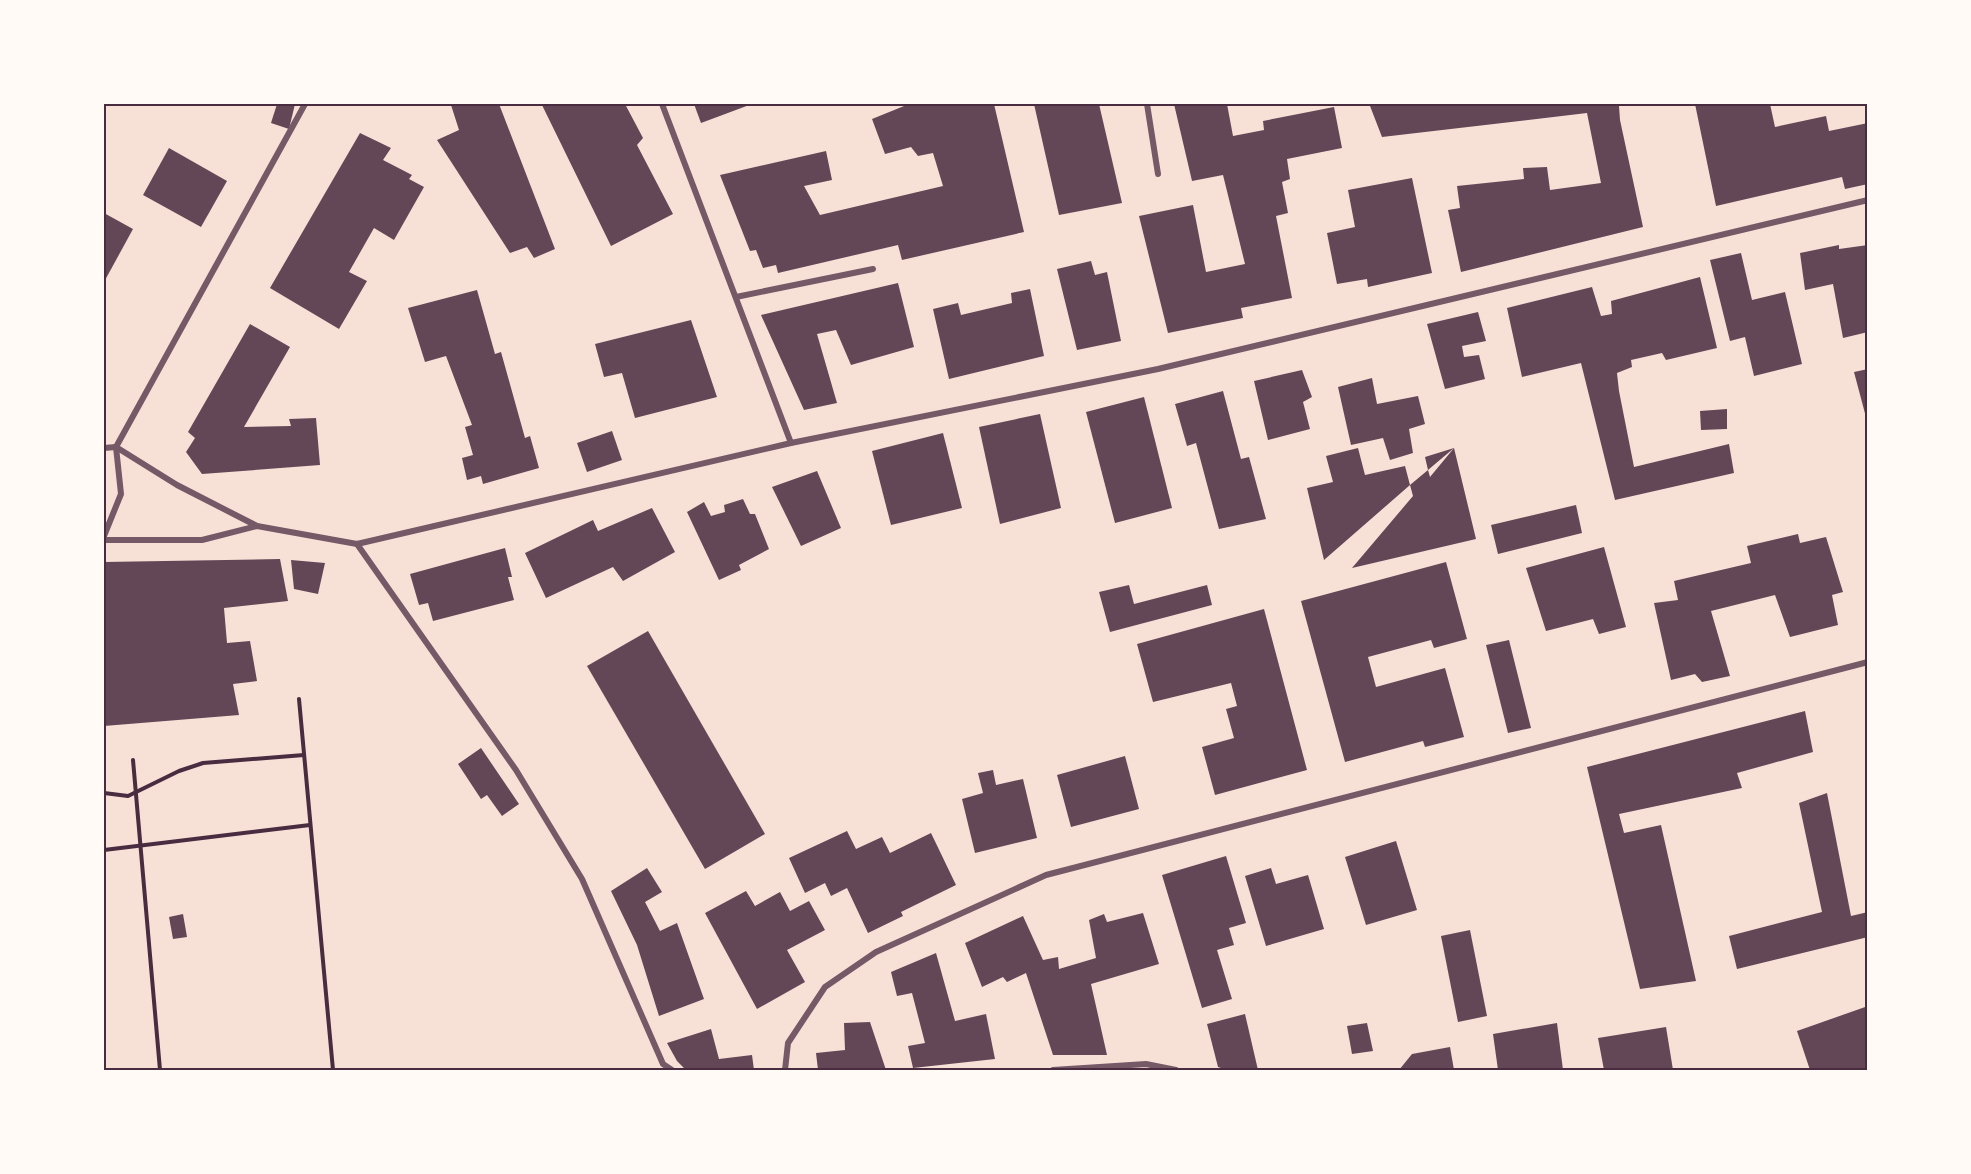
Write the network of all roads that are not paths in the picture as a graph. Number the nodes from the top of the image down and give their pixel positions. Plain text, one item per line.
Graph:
1 (305, 104) edge
2 (662, 104) edge
3 (1147, 104) edge
4 (1158, 174) dead end
5 (1868, 200) edge
6 (873, 269) dead end
7 (736, 297) junction
8 (791, 443) junction
9 (116, 447) junction
10 (104, 448) edge
11 (257, 526) junction
12 (104, 536) edge
13 (104, 540) edge
14 (357, 544) junction
15 (1868, 662) edge
16 (672, 1071) edge
17 (785, 1071) edge
18 (1053, 1071) edge
19 (1176, 1071) edge

1 - 9 street
2 - 7 street
3 - 4 street
5 - 8 street
6 - 7 street
7 - 8 street
8 - 14 street
9 - 10 street
9 - 11 street
9 - 12 street
11 - 13 street
11 - 14 street
14 - 16 street
15 - 17 street
18 - 19 street

